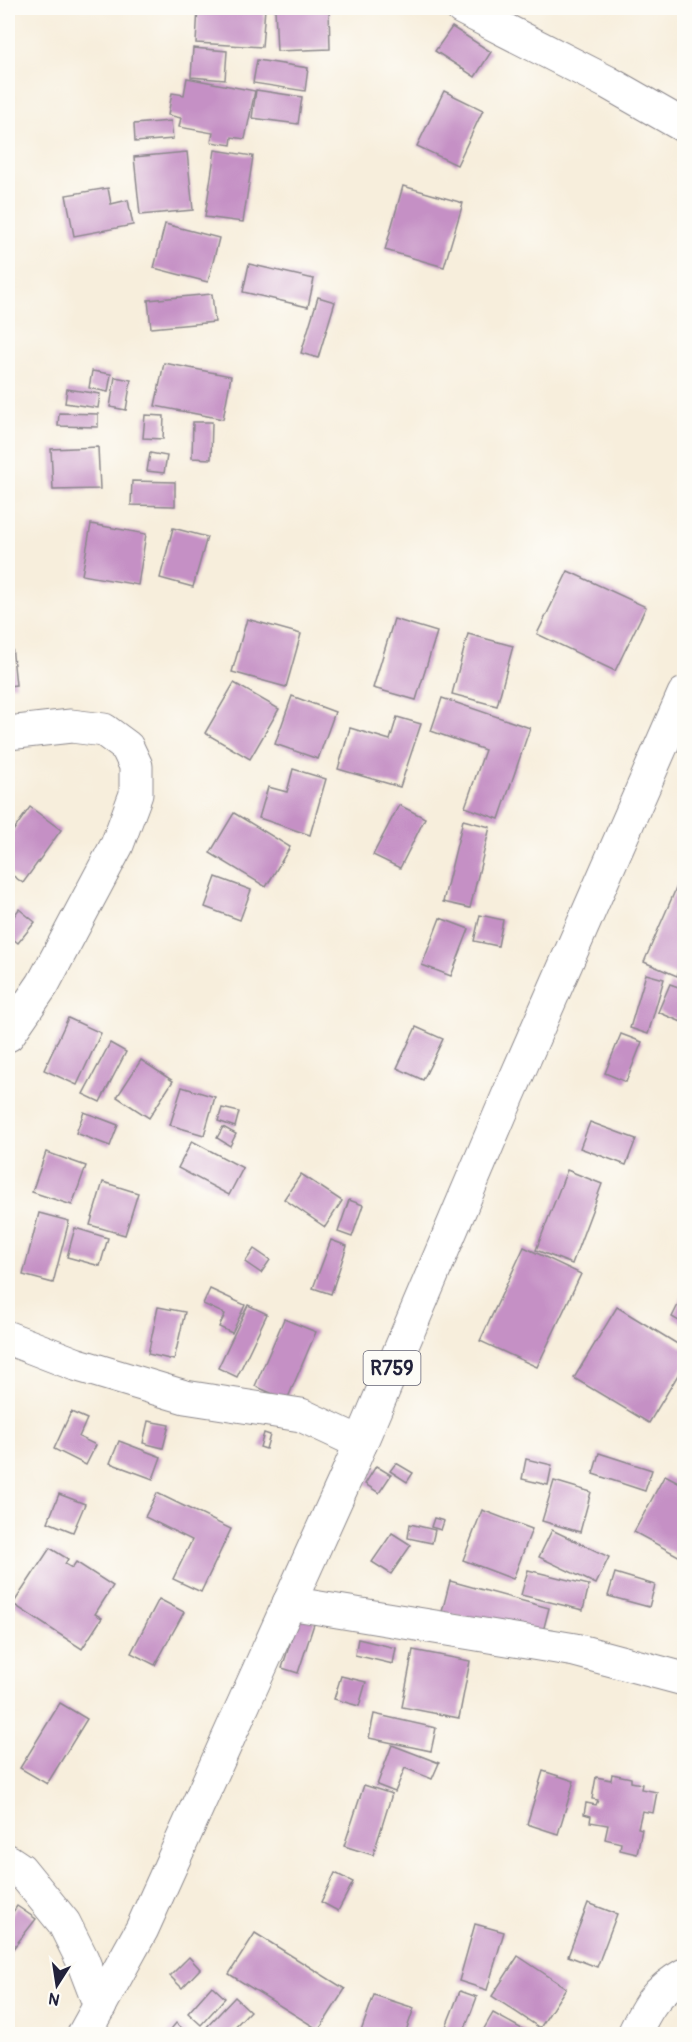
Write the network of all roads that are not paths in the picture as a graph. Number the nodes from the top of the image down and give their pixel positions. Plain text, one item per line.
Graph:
1 (462, 8) edge
2 (684, 126) edge
3 (684, 694) edge
4 (8, 733) edge
5 (676, 736) edge
6 (8, 1035) edge
7 (8, 1338) edge
8 (361, 1443) junction
9 (289, 1603) junction
10 (684, 1679) edge
11 (8, 1861) edge
12 (684, 1975) edge
13 (100, 2006) junction
14 (84, 2034) edge
15 (634, 2034) edge

1 - 2 street
3 - 5 street, R759
4 - 6 street
5 - 8 street, R759
7 - 8 street
8 - 9 street, R759
9 - 10 street
9 - 13 street, R759
11 - 13 street
12 - 15 street
13 - 14 street, R759

